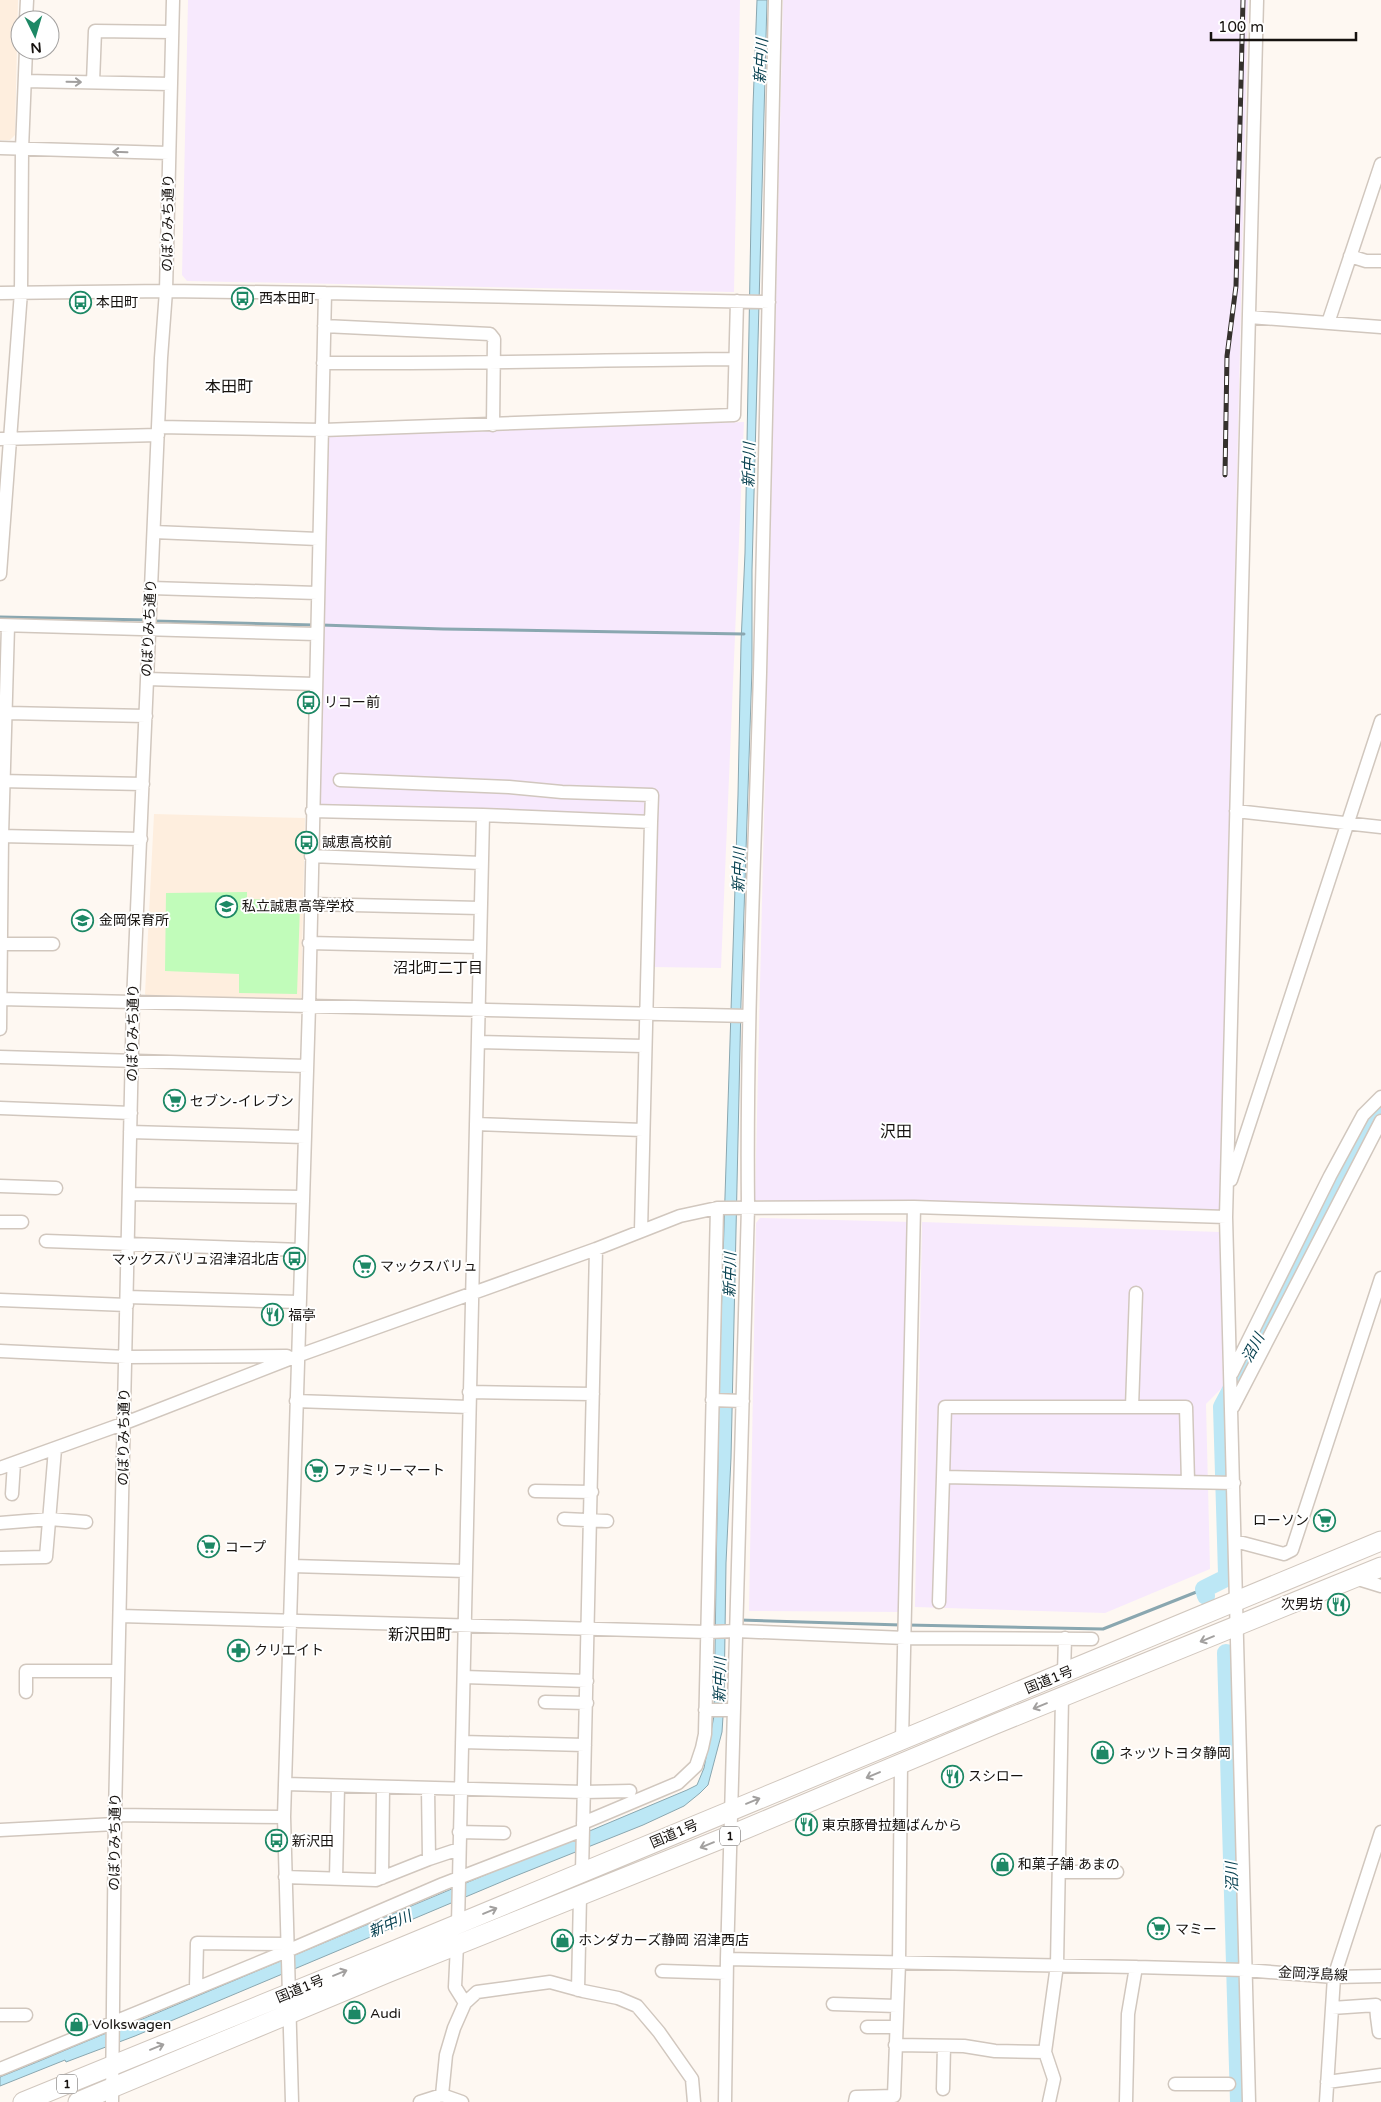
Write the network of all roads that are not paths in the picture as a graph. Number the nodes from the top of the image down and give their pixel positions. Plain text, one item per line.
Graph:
1 (173, 0) edge
2 (775, 0) edge
3 (1257, 0) edge
4 (172, 32) junction
5 (26, 60) edge
6 (25, 81) junction
7 (94, 82) junction
8 (171, 84) junction
9 (0, 148) edge
10 (22, 149) junction
11 (169, 153) junction
12 (1381, 164) edge
13 (1350, 256) junction
14 (1381, 261) edge
15 (166, 291) junction
16 (0, 292) edge
17 (21, 292) junction
18 (325, 293) junction
19 (737, 301) junction
20 (768, 302) junction
21 (1249, 317) junction
22 (1328, 323) junction
23 (324, 326) junction
24 (1381, 327) edge
25 (735, 359) junction
26 (323, 362) junction
27 (493, 362) junction
28 (0, 400) edge
29 (13, 400) junction
30 (493, 425) junction
31 (322, 430) junction
32 (158, 431) junction
33 (5, 439) edge
34 (154, 532) junction
35 (318, 539) junction
36 (0, 574) edge
37 (151, 588) junction
38 (317, 593) junction
39 (150, 623) junction
40 (4, 626) edge
41 (316, 634) junction
42 (147, 680) junction
43 (315, 684) junction
44 (5, 705) edge
45 (146, 716) junction
46 (1380, 724) edge
47 (3, 730) edge
48 (340, 780) dead end
49 (2, 781) edge
50 (143, 784) junction
51 (1236, 811) junction
52 (312, 812) junction
53 (483, 815) junction
54 (651, 822) junction
55 (1348, 823) junction
56 (1381, 827) edge
57 (1, 836) edge
58 (141, 839) junction
59 (311, 856) junction
60 (481, 863) junction
61 (1, 887) edge
62 (310, 904) junction
63 (480, 908) junction
64 (310, 943) junction
65 (1, 944) edge
66 (53, 944) dead end
67 (479, 947) junction
68 (1, 999) edge
69 (133, 1002) junction
70 (309, 1006) junction
71 (478, 1011) junction
72 (645, 1013) junction
73 (749, 1016) junction
74 (0, 1029) edge
75 (478, 1042) junction
76 (644, 1046) junction
77 (0, 1057) edge
78 (133, 1060) junction
79 (307, 1066) junction
80 (1381, 1098) edge
81 (0, 1108) edge
82 (131, 1113) junction
83 (1381, 1121) edge
84 (476, 1124) junction
85 (643, 1130) junction
86 (130, 1132) junction
87 (305, 1137) junction
88 (0, 1186) edge
89 (56, 1188) dead end
90 (129, 1194) junction
91 (1226, 1195) junction
92 (302, 1197) junction
93 (748, 1207) junction
94 (914, 1207) junction
95 (720, 1208) junction
96 (1226, 1217) junction
97 (0, 1222) edge
98 (22, 1222) dead end
99 (641, 1231) junction
100 (46, 1241) dead end
101 (129, 1246) junction
102 (301, 1250) junction
103 (596, 1250) junction
104 (1381, 1278) edge
105 (1136, 1293) dead end
106 (471, 1295) junction
107 (0, 1300) edge
108 (127, 1301) junction
109 (299, 1302) junction
110 (0, 1351) edge
111 (297, 1356) junction
112 (126, 1357) junction
113 (1231, 1377) junction
114 (469, 1392) junction
115 (594, 1394) junction
116 (712, 1400) junction
117 (296, 1401) junction
118 (743, 1401) junction
119 (1231, 1406) junction
120 (469, 1407) junction
121 (1132, 1407) junction
122 (125, 1423) junction
123 (55, 1449) junction
124 (14, 1463) junction
125 (0, 1468) edge
126 (943, 1477) junction
127 (1188, 1482) junction
128 (1234, 1483) junction
129 (535, 1491) dead end
130 (592, 1492) junction
131 (12, 1494) dead end
132 (50, 1519) junction
133 (564, 1519) dead end
134 (591, 1519) junction
135 (607, 1521) dead end
136 (86, 1522) dead end
137 (0, 1523) edge
138 (1235, 1541) junction
139 (1381, 1541) edge
140 (0, 1558) edge
141 (292, 1566) junction
142 (1381, 1566) edge
143 (466, 1571) junction
144 (1355, 1578) junction
145 (1381, 1586) edge
146 (939, 1602) dead end
147 (1237, 1602) junction
148 (120, 1616) junction
149 (291, 1622) junction
150 (465, 1626) junction
151 (1238, 1626) junction
152 (589, 1629) junction
153 (734, 1630) junction
154 (707, 1632) junction
155 (904, 1638) junction
156 (1065, 1638) junction
157 (1092, 1639) dead end
158 (118, 1671) junction
159 (1064, 1673) junction
160 (464, 1677) junction
161 (587, 1681) junction
162 (26, 1692) dead end
163 (1062, 1697) junction
164 (545, 1702) dead end
165 (587, 1703) junction
166 (708, 1710) junction
167 (732, 1710) junction
168 (902, 1740) junction
169 (462, 1742) junction
170 (585, 1746) junction
171 (901, 1764) junction
172 (285, 1784) junction
173 (338, 1786) junction
174 (383, 1787) junction
175 (428, 1788) junction
176 (460, 1789) junction
177 (630, 1791) dead end
178 (584, 1792) junction
179 (731, 1810) junction
180 (284, 1817) junction
181 (115, 1819) junction
182 (583, 1827) junction
183 (0, 1830) edge
184 (459, 1832) junction
185 (1381, 1832) edge
186 (504, 1833) dead end
187 (731, 1835) junction
188 (459, 1850) junction
189 (429, 1859) junction
190 (582, 1865) junction
191 (1059, 1872) junction
192 (1117, 1872) dead end
193 (285, 1877) junction
194 (382, 1878) junction
195 (336, 1879) junction
196 (458, 1879) junction
197 (580, 1896) junction
198 (458, 1917) junction
199 (457, 1945) junction
200 (287, 1948) junction
201 (727, 1959) junction
202 (899, 1963) junction
203 (1057, 1965) junction
204 (1136, 1967) junction
205 (1245, 1970) junction
206 (662, 1971) dead end
207 (726, 1973) junction
208 (1381, 1976) edge
209 (1334, 1977) junction
210 (196, 1987) junction
211 (288, 1989) junction
212 (578, 1990) junction
213 (466, 2004) junction
214 (833, 2004) dead end
215 (897, 2006) junction
216 (1332, 2008) junction
217 (289, 2014) junction
218 (0, 2015) edge
219 (26, 2015) dead end
220 (1379, 2017) edge
221 (112, 2022) junction
222 (867, 2026) dead end
223 (896, 2027) junction
224 (1379, 2032) dead end
225 (895, 2045) junction
226 (944, 2046) junction
227 (1045, 2052) junction
228 (112, 2062) junction
229 (0, 2069) edge
230 (1381, 2075) edge
231 (1327, 2082) junction
232 (1175, 2084) dead end
233 (1229, 2084) dead end
234 (943, 2089) dead end
235 (112, 2095) edge
236 (442, 2095) junction
237 (895, 2099) edge
238 (23, 2102) edge
239 (78, 2102) edge
240 (292, 2102) edge
241 (420, 2102) edge
242 (462, 2102) edge
243 (694, 2102) edge
244 (724, 2102) edge
245 (856, 2102) edge
246 (1049, 2102) edge
247 (1126, 2102) edge
248 (1249, 2102) edge
249 (1326, 2102) edge

1 - 4 street, のぼりみち通り
2 - 20 street
3 - 21 street
4 - 7 street
4 - 8 street, のぼりみち通り
5 - 6 street
6 -> 7 street
6 - 10 street
7 - 8 street
8 - 11 street, のぼりみち通り
9 - 10 street
11 -> 10 street
10 - 17 street
11 - 15 street, のぼりみち通り
12 - 13 street
13 - 14 street
13 - 22 street
15 - 17 street
15 - 18 street
15 - 32 street, のぼりみち通り
16 - 17 street
17 - 29 street
18 - 19 street
18 - 23 street
19 - 20 street
19 - 25 street
20 - 73 street
21 - 22 street
21 - 51 street
22 - 24 street
23 - 26 street
23 - 27 street
25 - 27 street
25 - 30 street
26 - 27 street
26 - 31 street
27 - 30 street
28 - 29 street
29 - 33 street
30 - 31 street
31 - 32 street
31 - 35 street
32 - 33 street
32 - 34 street, のぼりみち通り
33 - 36 street
34 - 35 street
34 - 37 street, のぼりみち通り
35 - 38 street
37 - 38 street
37 - 39 street, のぼりみち通り
38 - 41 street
39 - 40 street
39 - 41 street
39 - 42 street, のぼりみち通り
40 - 44 street
41 - 43 street
42 - 43 street
42 - 45 street, のぼりみち通り
43 - 52 street
44 - 45 street
44 - 47 street
45 - 50 street, のぼりみち通り
46 - 55 street
47 - 49 street
48 - 54 street
49 - 50 street
49 - 57 street
50 - 58 street, のぼりみち通り
51 - 55 street
51 - 91 street
52 - 53 street
52 - 59 street
53 - 54 street
53 - 60 street
54 - 72 street
55 - 56 street
55 - 91 street
57 - 58 street
57 - 61 street
58 - 69 street, のぼりみち通り
59 - 60 street
59 - 62 street
60 - 63 street
61 - 65 street
62 - 63 street
62 - 64 street
63 - 67 street
64 - 67 street
64 - 70 street
65 - 66 street
65 - 68 street
67 - 71 street
68 - 69 street
68 - 74 street
69 - 70 street
69 - 78 street, のぼりみち通り
70 - 71 street
70 - 79 street
71 - 72 street
71 - 75 street
72 - 73 street
72 - 76 street
73 - 93 street
75 - 76 street
75 - 84 street
76 - 85 street
77 - 78 street
78 - 79 street
78 - 82 street, のぼりみち通り
79 - 87 street
80 - 113 street
81 - 82 street
82 - 86 street, のぼりみち通り
83 - 119 street
84 - 85 street
84 - 106 street
85 - 99 street
86 - 87 street
86 - 90 street, のぼりみち通り
87 - 92 street
88 - 89 street
90 - 92 street
90 - 101 street, のぼりみち通り
91 - 96 street
92 - 102 street
93 - 94 street
93 - 95 street
93 - 118 street
94 - 96 street
94 - 155 street
95 - 99 street
95 - 116 street
96 - 113 street
97 - 98 street
99 - 103 street
100 - 101 street
101 - 102 street
101 - 108 street, のぼりみち通り
102 - 109 street
103 - 106 street
103 - 115 street
104 - 138 street
105 - 121 street
106 - 111 street
106 - 114 street
107 - 108 street
108 - 109 street
108 - 112 street, のぼりみち通り
109 - 111 street
110 - 112 street
111 - 112 street
111 - 117 street
111 - 122 street
112 - 122 street, のぼりみち通り
113 - 119 street
114 - 115 street
114 - 120 street
115 - 130 street
116 - 118 street
116 - 154 street
117 - 120 street
117 - 141 street
118 - 153 street
119 - 128 street
120 - 143 street
121 - 126 street
121 - 127 street
122 - 123 street
122 - 148 street, のぼりみち通り
123 - 124 street
123 - 132 street
124 - 125 street
124 - 131 street
126 - 127 street
126 - 146 street
127 - 128 street
128 - 138 street
129 - 130 street
130 - 134 street
132 - 136 street
132 - 137 street
132 - 140 street
133 - 134 street
134 - 135 street
134 - 152 street
138 - 147 street
139 - 147 highway, 国道1号 / 1
141 - 143 street
141 - 149 street
142 - 144 highway, 国道1号 / 1
143 - 150 street
144 - 145 street
144 - 151 highway, 国道1号 / 1
147 - 151 street
147 - 159 highway, 国道1号 / 1
148 - 149 street
148 - 158 street, のぼりみち通り
149 - 150 street
149 - 172 street
150 - 152 street
150 - 160 street
151 -> 163 highway, 国道1号 / 1
151 - 205 street
152 - 154 street
152 - 161 street
153 - 154 street
153 - 155 street
153 - 167 street
154 - 166 street
155 - 156 street
155 - 168 street
156 - 157 street
156 - 159 street
158 - 162 street
158 - 181 street, のぼりみち通り
159 - 168 highway, 国道1号 / 1
160 - 161 street
160 - 169 street
161 - 165 street
163 -> 171 highway, 国道1号 / 1
163 - 191 street
164 - 165 street
165 - 170 street
166 - 167 street
166 - 182 street
167 - 179 street
179 -> 168 highway, 国道1号 / 1
169 - 170 street
169 - 176 street
170 - 178 street
171 -> 187 highway, 国道1号 / 1
171 - 202 street
172 - 173 street
172 - 180 street
173 - 174 street
173 - 195 street
174 - 175 street
174 - 194 street
175 - 176 street
175 - 189 street
176 - 178 street
176 - 184 street
177 - 178 street
178 - 182 street
179 - 187 street
179 - 190 highway, 国道1号 / 1
180 - 181 street
180 - 193 street
181 - 183 street
181 - 221 street, のぼりみち通り
182 - 190 street
182 - 196 street
184 - 186 street
184 - 188 street
185 - 209 street
187 -> 197 highway, 国道1号 / 1
187 - 201 street
188 - 189 street
188 - 196 street
189 - 194 street
198 -> 190 highway, 国道1号 / 1
191 - 192 street
191 - 203 street
193 - 195 street
193 - 200 street
194 - 195 street
196 - 198 street
196 - 200 street
197 - 199 highway, 国道1号 / 1
197 - 212 street
211 -> 198 highway, 国道1号 / 1
199 - 213 street
199 - 217 highway, 国道1号 / 1
200 - 210 street
200 - 210 street
200 - 211 street
201 - 202 street, 金岡浮島線
201 - 207 street
202 - 203 street, 金岡浮島線
202 - 215 street
203 - 204 street, 金岡浮島線
203 - 227 street
204 - 205 street, 金岡浮島線
204 - 247 street
205 - 209 street, 金岡浮島線
205 - 248 street
206 - 207 street
207 - 244 street
208 - 209 street, 金岡浮島線
209 - 216 street
210 - 221 street
211 - 217 street
228 -> 211 highway, 国道1号 / 1
212 - 213 street
212 - 243 street
213 - 236 street
214 - 215 street
215 - 223 street
216 - 220 street
216 - 231 street
217 - 235 highway, 国道1号 / 1
217 - 240 street
218 - 219 street
220 - 224 street
221 - 228 street, のぼりみち通り
221 - 229 street
222 - 223 street
223 - 225 street
225 - 226 street
225 - 237 street
226 - 227 street
226 - 234 street
227 - 246 street
228 - 235 street, のぼりみち通り
228 - 238 highway, 国道1号 / 1
230 - 231 street
231 - 249 street
232 - 233 street
235 - 239 highway, 国道1号 / 1
236 - 241 street
236 - 242 street
237 - 245 street

